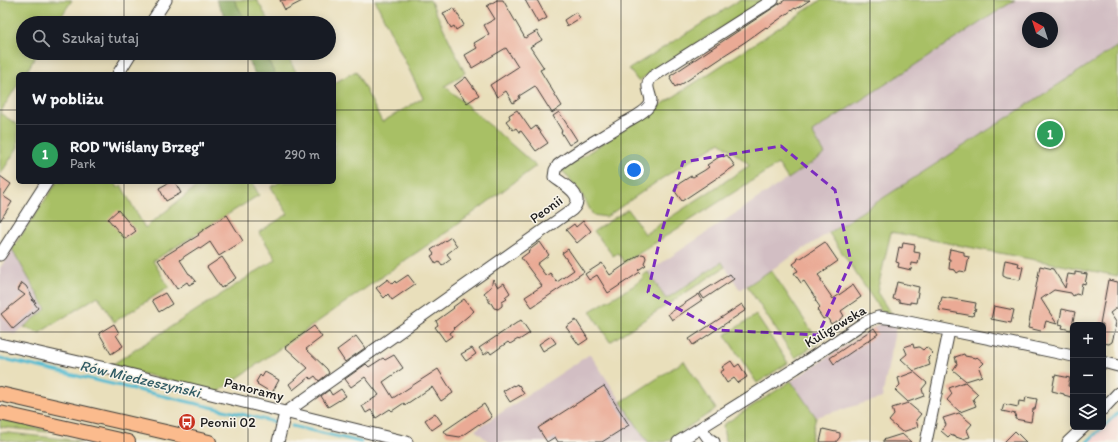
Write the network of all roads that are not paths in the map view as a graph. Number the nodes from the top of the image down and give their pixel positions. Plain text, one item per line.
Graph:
1 (166, 0) edge
2 (773, 0) edge
3 (156, 16) edge
4 (127, 60) edge
5 (119, 72) edge
6 (46, 184) edge
7 (0, 255) edge
8 (949, 330) junction
9 (0, 344) edge
10 (1070, 355) edge
11 (1106, 363) edge
12 (1118, 366) edge
13 (1118, 393) edge
14 (0, 394) edge
15 (1106, 405) edge
16 (0, 413) edge
17 (285, 413) junction
18 (701, 428) junction
19 (1081, 430) edge
20 (128, 442) edge
21 (209, 442) edge
22 (278, 442) edge
23 (407, 442) edge
24 (678, 442) edge
25 (714, 442) edge
26 (926, 442) edge
27 (1068, 442) edge

1 - 3 street
2 - 17 street, Peonii
4 - 5 street
6 - 7 street
8 - 10 street, Kuligowska
8 - 18 street, Kuligowska
8 - 26 street
9 - 17 street, Panoramy
11 - 12 street
13 - 15 street
14 - 21 main road
16 - 20 main road
17 - 22 street
17 - 23 street, Panoramy
18 - 24 street
18 - 25 street
19 - 27 street

